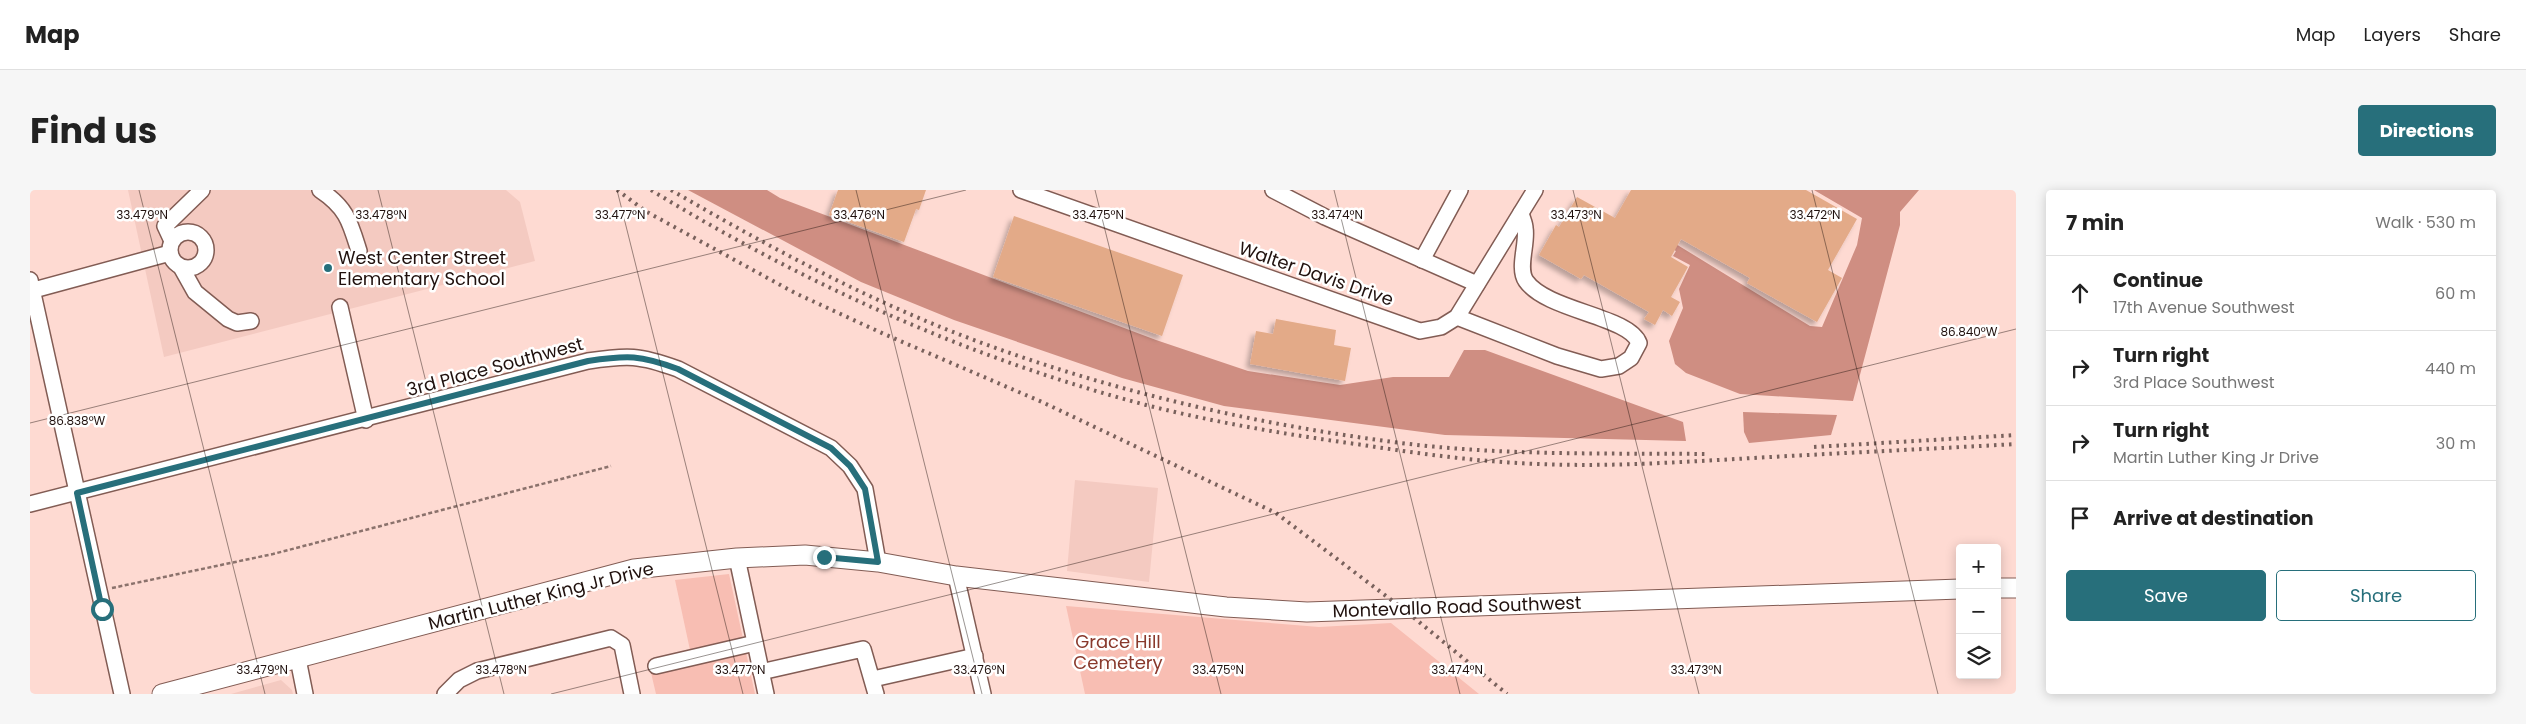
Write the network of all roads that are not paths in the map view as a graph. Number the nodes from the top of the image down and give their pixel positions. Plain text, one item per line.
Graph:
1 (202, 190) edge
2 (320, 190) edge
3 (1021, 190) edge
4 (1273, 190) edge
5 (1460, 190) edge
6 (1535, 190) edge
7 (1521, 213) junction
8 (171, 247) junction
9 (359, 251) dead end
10 (1422, 260) junction
11 (181, 267) junction
12 (1477, 284) junction
13 (31, 287) edge
14 (340, 307) dead end
15 (1457, 316) junction
16 (251, 321) dead end
17 (37, 349) edge
18 (366, 420) junction
19 (77, 493) junction
20 (30, 504) edge
21 (736, 558) junction
22 (878, 562) junction
23 (956, 576) junction
24 (2001, 588) edge
25 (2016, 588) edge
26 (1956, 590) edge
27 (754, 643) junction
28 (975, 656) junction
29 (298, 659) junction
30 (656, 666) dead end
31 (761, 672) junction
32 (873, 678) junction
33 (122, 694) edge
34 (162, 694) edge
35 (306, 694) edge
36 (445, 694) edge
37 (632, 694) edge
38 (766, 694) edge
39 (876, 694) edge
40 (983, 694) edge

1 - 8 street
2 - 9 street
3 - 15 street, Walter Davis Drive
4 - 10 street
5 - 10 street
6 - 7 street, Walter Davis Drive
7 - 12 street, Walter Davis Drive
7 - 15 street
8 - 11 street
8 - 11 street
8 - 13 street
10 - 12 street
11 - 16 street
12 - 15 street, Walter Davis Drive
13 - 17 street
14 - 18 street
17 - 19 street
18 - 19 street, 3rd Place Southwest
18 - 22 street, 3rd Place Southwest
19 - 20 street, 3rd Place Southwest
19 - 33 street
21 - 22 main road, Martin Luther King Jr Drive
21 - 27 street
21 - 29 main road, Martin Luther King Jr Drive
22 - 23 main road, Martin Luther King Jr Drive
23 - 26 main road, Montevallo Road Southwest
23 - 28 street
24 - 25 main road
27 - 30 street
27 - 31 street
28 - 32 street
28 - 40 street
29 - 34 main road, Martin Luther King Jr Drive
29 - 35 street
31 - 32 street
31 - 38 street
32 - 39 street
36 - 37 street

